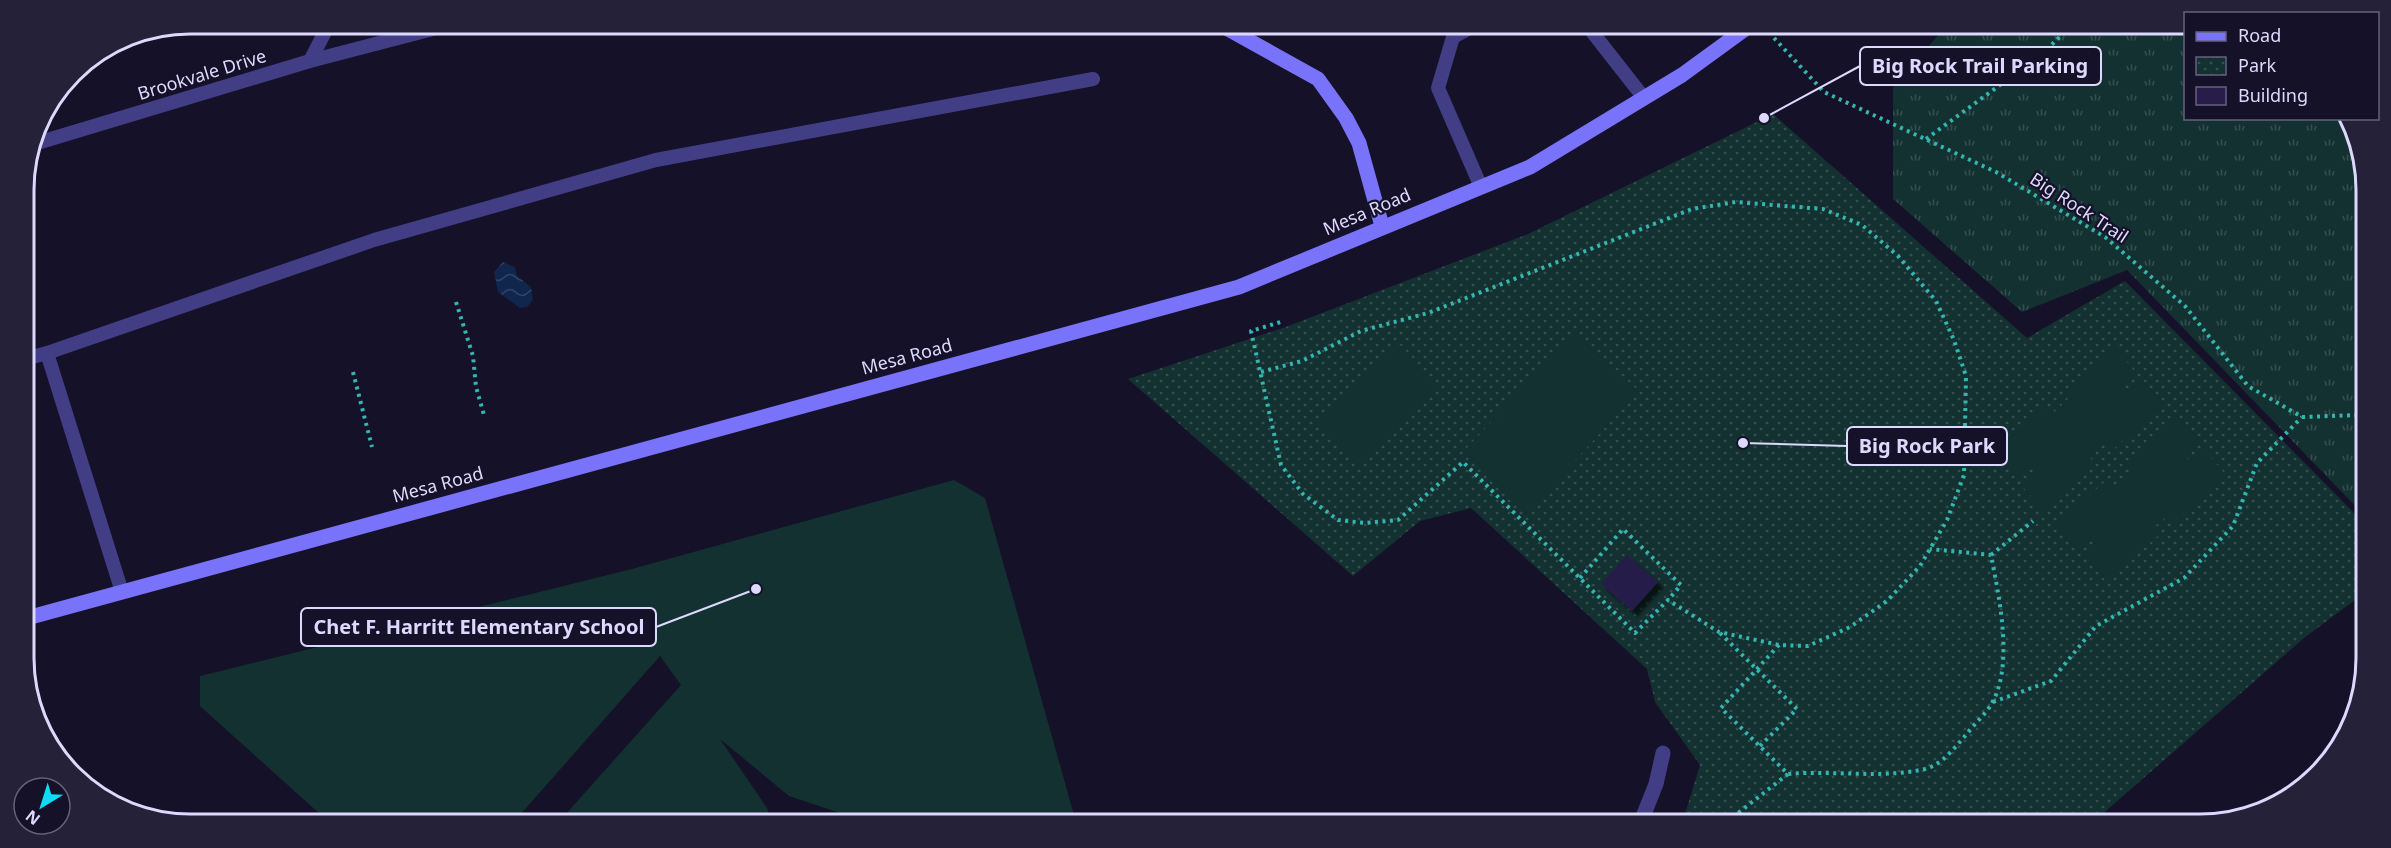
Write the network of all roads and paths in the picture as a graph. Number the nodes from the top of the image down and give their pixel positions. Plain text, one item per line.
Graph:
1 (324, 34) edge
2 (414, 34) edge
3 (1237, 34) edge
4 (1460, 34) edge
5 (1594, 34) edge
6 (1738, 34) edge
7 (1770, 34) edge
8 (2063, 34) edge
9 (310, 61) junction
10 (1093, 79) dead end
11 (1644, 98) junction
12 (1926, 140) junction
13 (43, 141) edge
14 (1481, 186) junction
15 (1382, 226) junction
16 (456, 302) dead end
17 (1284, 321) dead end
18 (47, 353) junction
19 (35, 356) edge
20 (353, 372) dead end
21 (1261, 372) junction
22 (484, 415) dead end
23 (2356, 415) edge
24 (2302, 417) junction
25 (372, 447) dead end
26 (2033, 521) dead end
27 (1930, 549) junction
28 (1991, 555) junction
29 (1580, 578) junction
30 (122, 592) junction
31 (1668, 600) junction
32 (34, 616) edge
33 (1719, 632) junction
34 (1779, 645) junction
35 (1757, 669) junction
36 (1992, 702) junction
37 (1760, 746) junction
38 (1663, 753) dead end
39 (1788, 774) junction
40 (1644, 813) edge
41 (1738, 813) edge

1 - 9 lane
2 - 9 lane, Brookvale Drive
3 - 15 street
4 - 14 lane
5 - 11 lane
6 - 11 street, Mesa Road
7 - 12 path, Big Rock Trail
8 - 12 path
9 - 13 lane, Brookvale Drive
10 - 18 lane
11 - 14 street, Mesa Road
12 - 24 path, Big Rock Trail
14 - 15 street, Mesa Road
15 - 30 street, Mesa Road
16 - 22 path
17 - 21 path
18 - 19 lane
18 - 30 lane
20 - 25 path
21 - 27 path
21 - 29 path
23 - 24 path
24 - 36 path
26 - 28 path
27 - 28 path
27 - 34 path
28 - 36 path
29 - 31 path
29 - 31 path
30 - 32 street, Mesa Road
31 - 33 path
33 - 34 path
33 - 35 path
34 - 35 path
35 - 37 path
35 - 37 path
36 - 39 path
37 - 39 path
38 - 40 street
39 - 41 path

